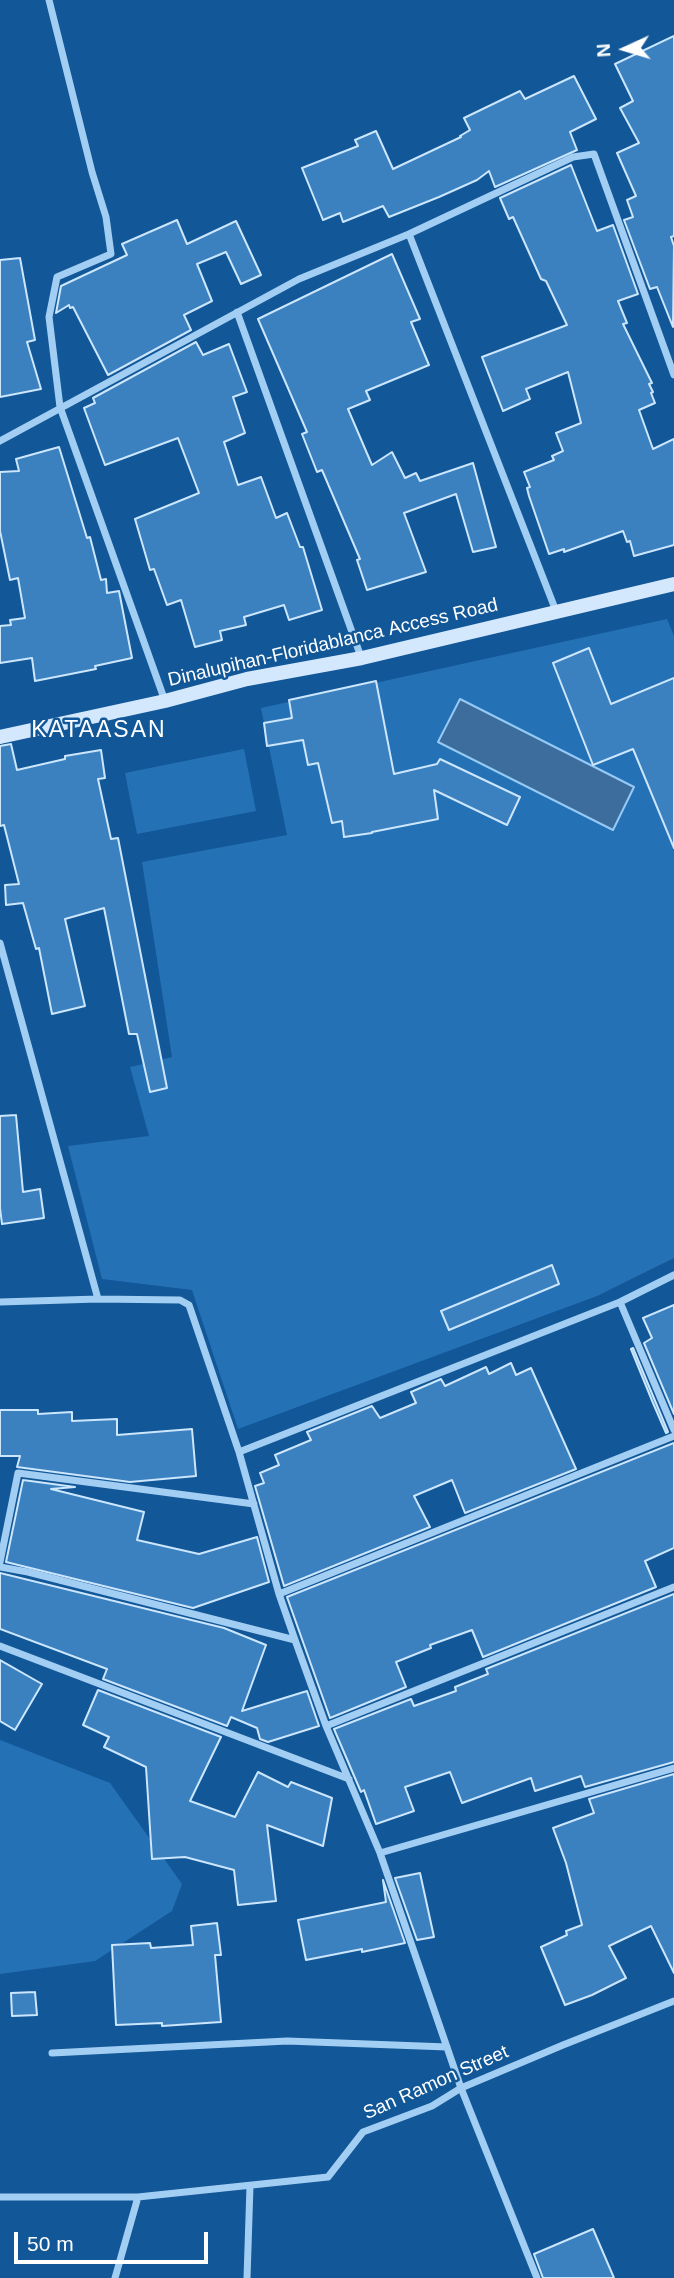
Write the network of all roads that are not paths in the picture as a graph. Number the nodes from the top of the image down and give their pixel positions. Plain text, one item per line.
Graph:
1 (49, 0) edge
2 (409, 234) junction
3 (237, 312) junction
4 (674, 375) edge
5 (60, 407) junction
6 (0, 441) edge
7 (674, 584) edge
8 (556, 611) junction
9 (362, 658) junction
10 (165, 701) junction
11 (0, 737) edge
12 (1, 948) edge
13 (674, 1275) edge
14 (98, 1299) junction
15 (620, 1302) junction
16 (0, 1303) edge
17 (674, 1430) edge
18 (674, 1436) edge
19 (239, 1452) junction
20 (254, 1504) junction
21 (4, 1516) edge
22 (0, 1562) edge
23 (0, 1567) edge
24 (674, 1587) edge
25 (279, 1594) junction
26 (295, 1640) junction
27 (0, 1646) edge
28 (326, 1726) junction
29 (674, 1768) edge
30 (349, 1779) junction
31 (380, 1853) junction
32 (674, 2001) edge
33 (447, 2047) junction
34 (52, 2053) dead end
35 (461, 2088) junction
36 (250, 2186) junction
37 (0, 2197) edge
38 (138, 2197) junction
39 (115, 2278) edge
40 (247, 2278) edge
41 (537, 2278) edge

1 - 5 street
2 - 3 street
2 - 4 street
2 - 8 street
3 - 5 street
3 - 9 street
5 - 6 street
5 - 10 street
7 - 8 main road, Dinalupihan-Floridablanca Access Road
8 - 9 main road, Dinalupihan-Floridablanca Access Road
9 - 10 main road, Dinalupihan-Floridablanca Access Road
10 - 11 main road, Dinalupihan-Floridablanca Access Road
12 - 14 street
13 - 15 street
14 - 16 street
14 - 19 street
15 - 17 street
15 - 19 street
18 - 25 street
19 - 20 street
20 - 21 street
20 - 25 street
21 - 22 street
23 - 26 street
24 - 28 street
25 - 26 street
26 - 28 street
27 - 30 street
28 - 30 street
29 - 31 street
30 - 31 street
31 - 33 street
32 - 35 street, San Ramon Street
33 - 34 street
33 - 35 street
35 - 36 street, San Ramon Street
35 - 41 street
36 - 38 street, San Ramon Street
36 - 40 street
37 - 38 street, San Ramon Street
38 - 39 street

